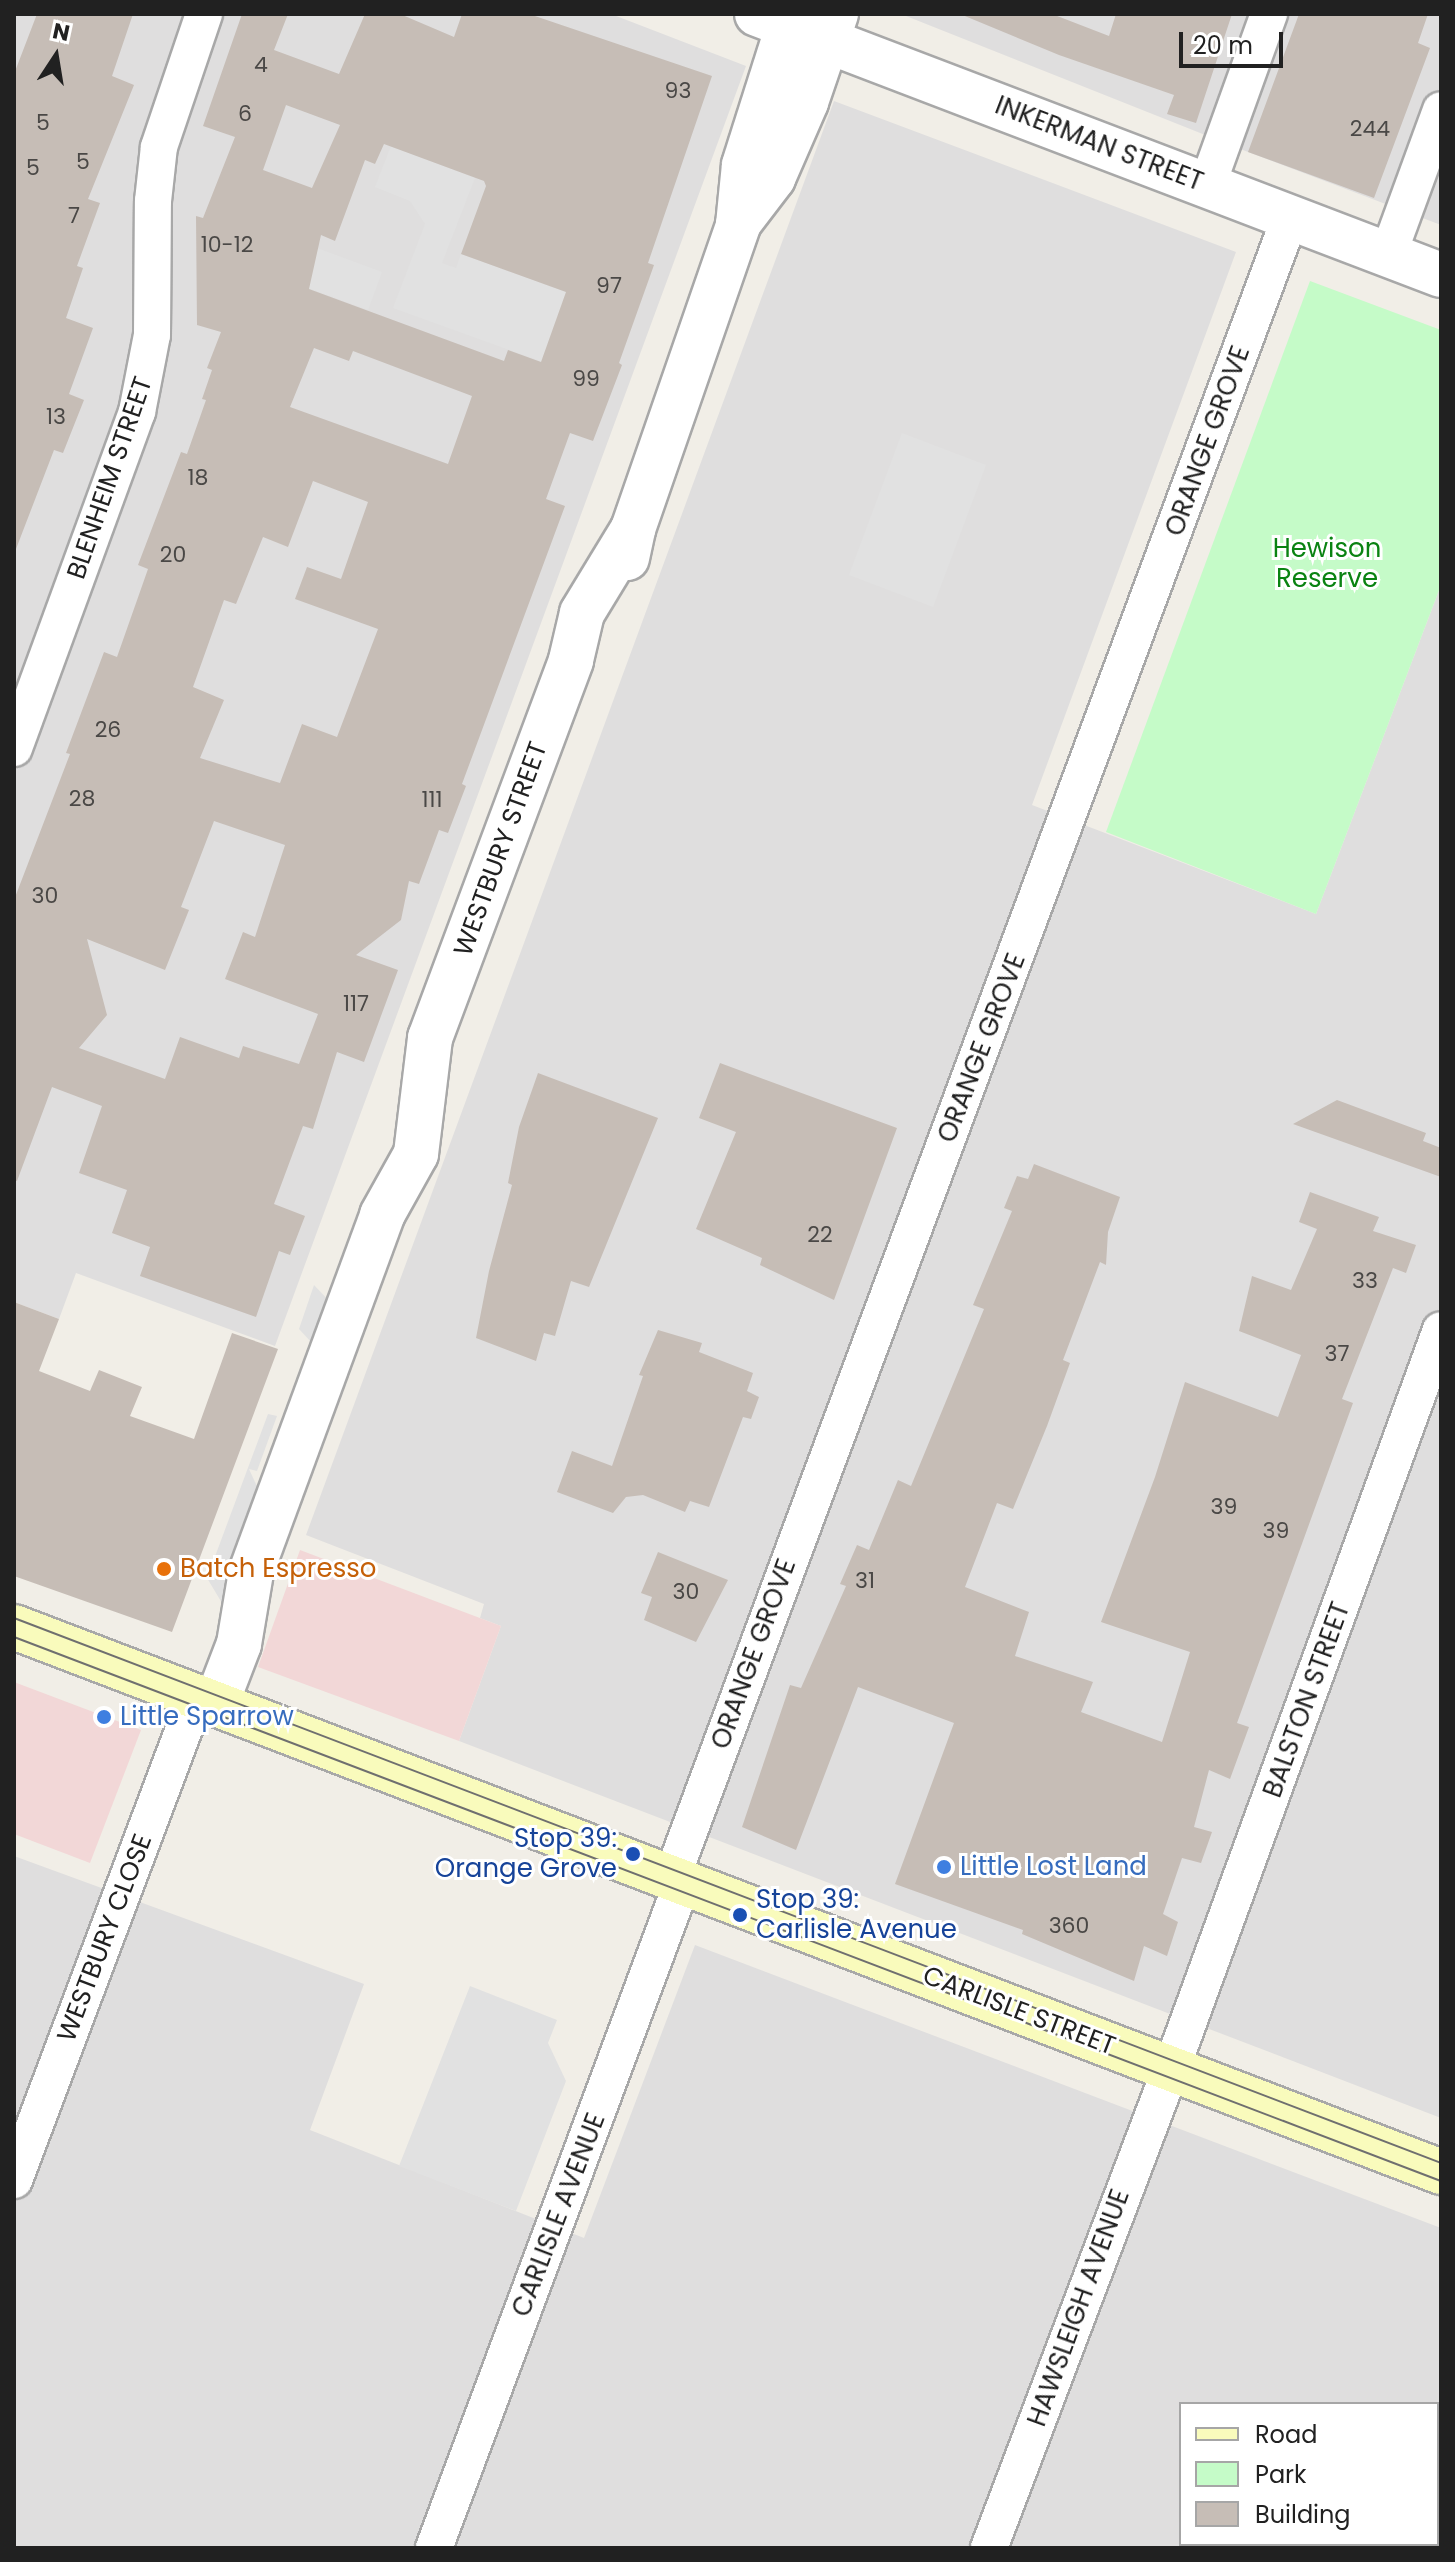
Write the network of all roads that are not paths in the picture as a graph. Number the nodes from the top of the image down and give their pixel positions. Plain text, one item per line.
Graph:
1 (204, 14) edge
2 (1269, 14) edge
3 (800, 22) edge
4 (1441, 110) edge
5 (1207, 186) junction
6 (1290, 218) junction
7 (1388, 255) junction
8 (1441, 275) edge
9 (14, 748) edge
10 (1441, 1330) edge
11 (14, 1627) edge
12 (199, 1698) junction
13 (677, 1879) junction
14 (1169, 2069) junction
15 (1441, 2172) edge
16 (14, 2180) edge
17 (434, 2548) edge
18 (989, 2548) edge

1 - 9 street, BLENHEIM STREET
2 - 5 street
3 - 5 street, INKERMAN STREET
3 - 12 street, WESTBURY STREET
4 - 7 street
5 - 6 street, INKERMAN STREET
6 - 7 street, INKERMAN STREET
6 - 13 street, ORANGE GROVE
7 - 8 street, INKERMAN STREET
10 - 14 street, BALSTON STREET
11 - 12 main road, CARLISLE STREET
12 - 13 main road, CARLISLE STREET
12 - 16 street, WESTBURY CLOSE
13 - 14 main road, CARLISLE STREET
13 - 17 street, CARLISLE AVENUE
14 - 15 main road, CARLISLE STREET
14 - 18 street, HAWSLEIGH AVENUE

